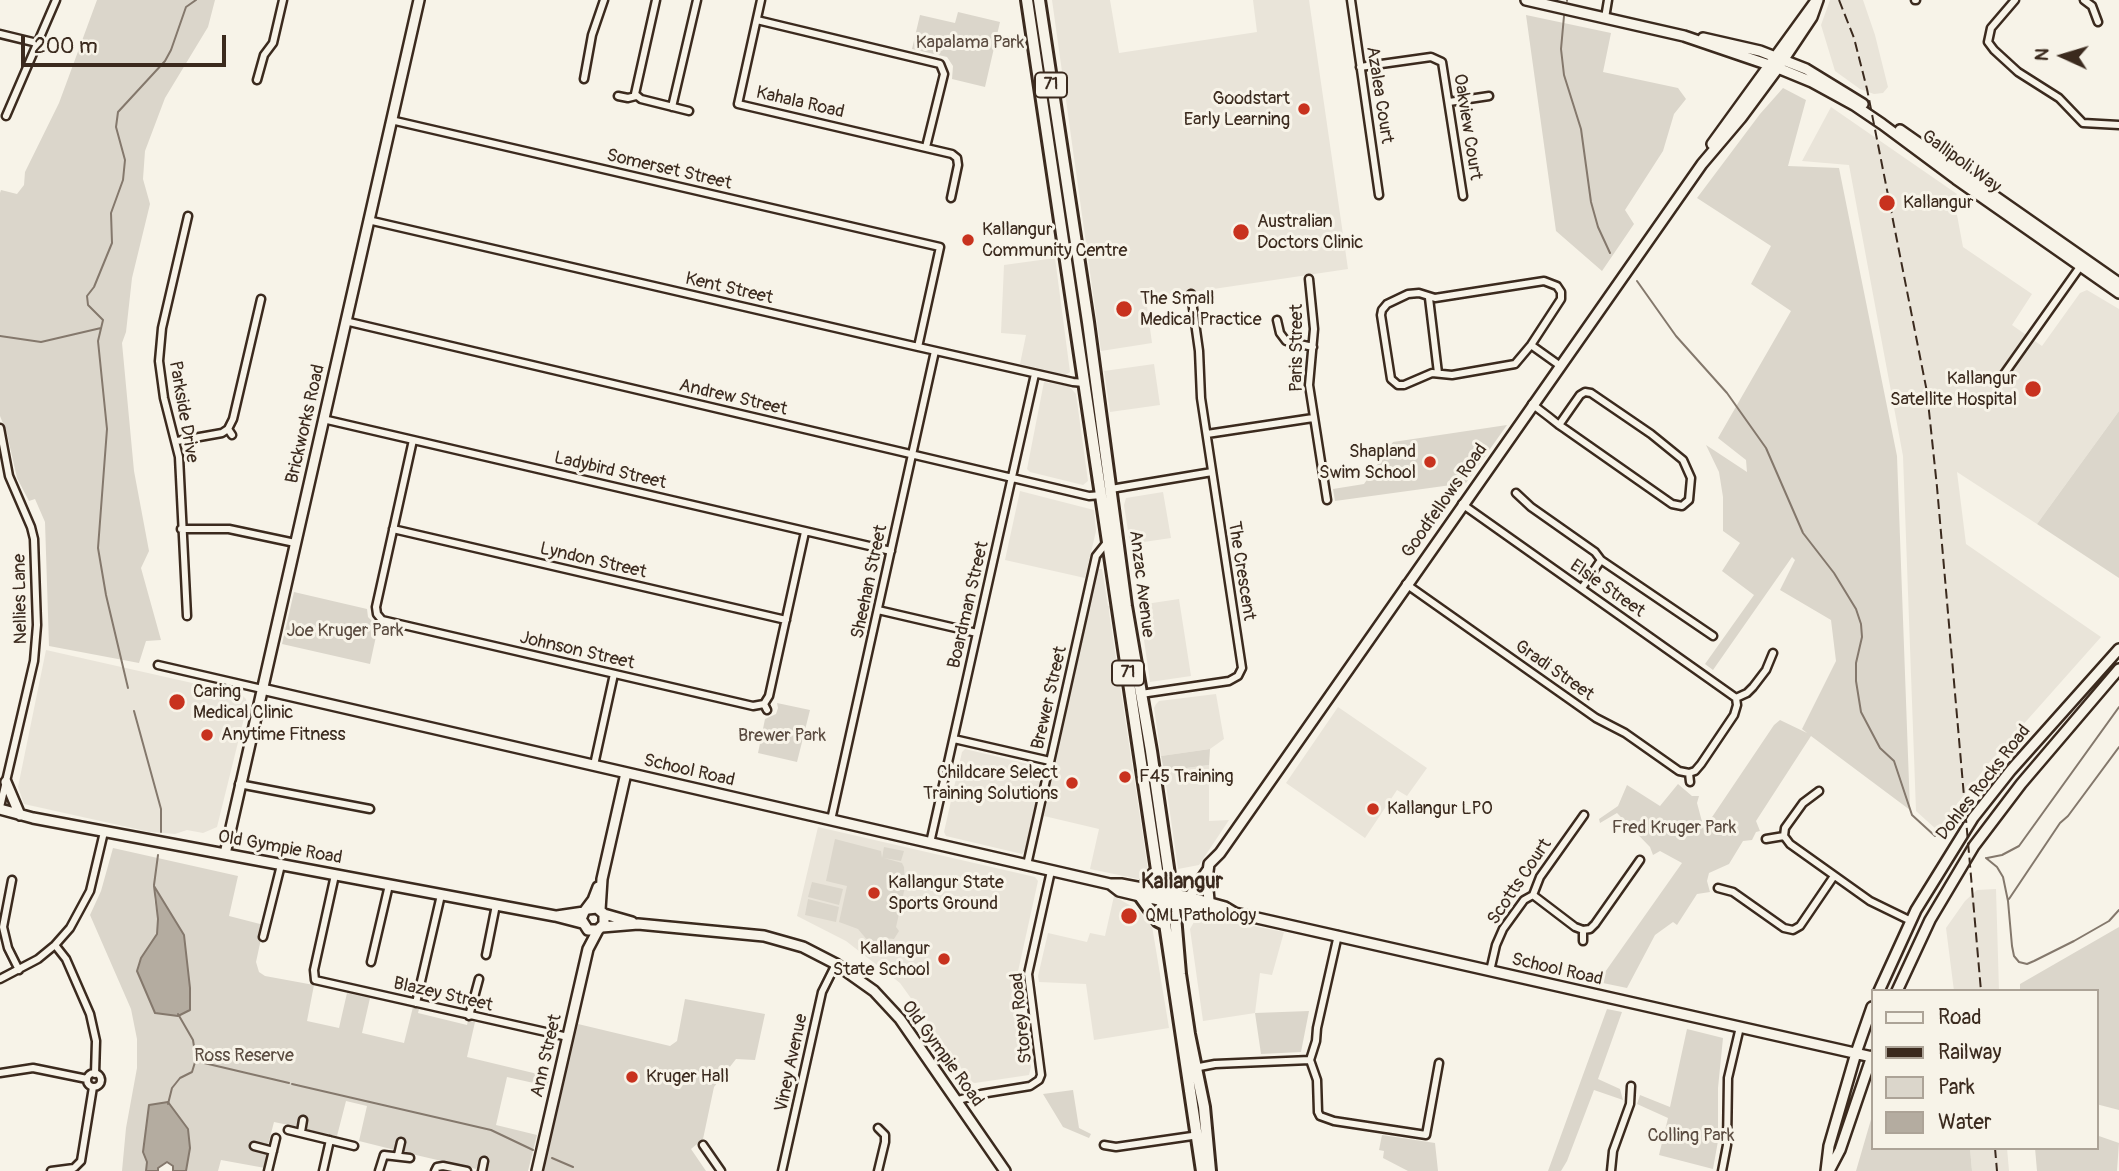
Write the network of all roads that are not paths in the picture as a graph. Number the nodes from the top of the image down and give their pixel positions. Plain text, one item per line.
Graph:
1 (56, 0) edge
2 (283, 0) edge
3 (419, 0) edge
4 (604, 0) edge
5 (656, 0) edge
6 (697, 0) edge
7 (761, 0) edge
8 (1027, 0) edge
9 (1039, 0) edge
10 (1351, 0) edge
11 (1526, 0) edge
12 (1608, 0) edge
13 (1817, 0) edge
14 (2015, 0) edge
15 (2084, 0) edge
16 (1605, 18) junction
17 (757, 20) junction
18 (2098, 22) dead end
19 (0, 34) edge
20 (37, 43) junction
21 (1776, 62) junction
22 (1360, 66) junction
23 (584, 79) dead end
24 (257, 80) dead end
25 (618, 96) dead end
26 (636, 96) junction
27 (1489, 96) dead end
28 (1449, 102) junction
29 (672, 107) junction
30 (689, 111) dead end
31 (6, 116) dead end
32 (391, 120) junction
33 (2119, 125) edge
34 (926, 147) junction
35 (1380, 195) dead end
36 (1463, 196) dead end
37 (951, 198) dead end
38 (188, 216) dead end
39 (368, 220) junction
40 (2083, 263) junction
41 (1309, 279) dead end
42 (2119, 283) edge
43 (2119, 293) edge
44 (1191, 294) dead end
45 (1429, 298) junction
46 (261, 299) dead end
47 (1277, 320) dead end
48 (345, 321) junction
49 (1531, 345) junction
50 (918, 347) junction
51 (1313, 347) junction
52 (935, 351) junction
53 (1559, 365) junction
54 (1438, 373) junction
55 (1035, 374) junction
56 (2002, 377) dead end
57 (1084, 383) junction
58 (1532, 404) junction
59 (1313, 418) junction
60 (323, 419) junction
61 (1559, 425) junction
62 (0, 428) edge
63 (1207, 434) junction
64 (413, 440) junction
65 (177, 441) junction
66 (912, 454) junction
67 (1212, 472) junction
68 (9, 476) junction
69 (0, 478) edge
70 (1011, 479) junction
71 (1112, 488) junction
72 (1516, 493) dead end
73 (1101, 496) junction
74 (1326, 500) dead end
75 (1462, 504) junction
76 (181, 529) junction
77 (393, 529) junction
78 (805, 532) junction
79 (1108, 541) junction
80 (295, 542) junction
81 (891, 551) junction
82 (1601, 560) junction
83 (1406, 584) junction
84 (1582, 588) junction
85 (878, 610) junction
86 (187, 616) dead end
87 (786, 620) junction
88 (977, 633) junction
89 (1713, 636) dead end
90 (2119, 649) edge
91 (1773, 653) dead end
92 (158, 665) dead end
93 (2119, 669) edge
94 (614, 674) junction
95 (262, 689) junction
96 (1140, 694) junction
97 (1736, 698) junction
98 (954, 739) junction
99 (1050, 761) junction
100 (594, 765) junction
101 (626, 773) junction
102 (1689, 773) junction
103 (6, 782) junction
104 (1690, 782) dead end
105 (239, 785) junction
106 (1819, 791) dead end
107 (0, 808) edge
108 (370, 809) dead end
109 (20, 815) junction
110 (1584, 815) dead end
111 (831, 820) junction
112 (104, 832) junction
113 (1784, 836) junction
114 (1766, 839) dead end
115 (930, 843) junction
116 (225, 854) junction
117 (1217, 858) junction
118 (1640, 860) dead end
119 (281, 865) junction
120 (1027, 865) junction
121 (1157, 870) junction
122 (1051, 871) junction
123 (1207, 871) junction
124 (335, 875) junction
125 (1834, 876) junction
126 (602, 879) junction
127 (12, 880) dead end
128 (389, 885) junction
129 (1718, 888) dead end
130 (1141, 892) junction
131 (441, 895) junction
132 (1533, 895) junction
133 (1160, 896) junction
134 (1189, 897) junction
135 (1173, 899) junction
136 (496, 905) junction
137 (1213, 907) junction
138 (586, 910) junction
139 (602, 911) junction
140 (555, 916) junction
141 (1910, 921) junction
142 (638, 924) junction
143 (1164, 924) junction
144 (583, 925) junction
145 (600, 929) junction
146 (1583, 930) junction
147 (1338, 935) junction
148 (263, 937) dead end
149 (1583, 941) dead end
150 (55, 945) junction
151 (588, 949) junction
152 (486, 955) dead end
153 (371, 962) dead end
154 (836, 964) junction
155 (19, 970) junction
156 (1490, 971) junction
157 (0, 979) edge
158 (478, 979) dead end
159 (1880, 989) edge
160 (1897, 989) edge
161 (416, 1003) junction
162 (1870, 1013) edge
163 (469, 1016) junction
164 (1740, 1027) junction
165 (568, 1037) junction
166 (1856, 1054) junction
167 (1870, 1056) edge
168 (1310, 1060) junction
169 (1870, 1062) edge
170 (1439, 1063) dead end
171 (1192, 1069) junction
172 (0, 1073) edge
173 (95, 1074) junction
174 (87, 1079) junction
175 (1631, 1086) dead end
176 (93, 1087) junction
177 (958, 1100) junction
178 (303, 1120) dead end
179 (878, 1128) dead end
180 (288, 1130) dead end
181 (301, 1132) junction
182 (1202, 1135) junction
183 (276, 1138) dead end
184 (330, 1140) junction
185 (401, 1142) dead end
186 (703, 1145) dead end
187 (1104, 1145) dead end
188 (254, 1146) dead end
189 (354, 1146) dead end
190 (273, 1151) junction
191 (398, 1155) junction
192 (410, 1158) dead end
193 (484, 1161) dead end
194 (80, 1168) edge
195 (436, 1169) edge
196 (51, 1171) edge
197 (268, 1171) edge
198 (323, 1171) edge
199 (379, 1171) edge
200 (467, 1171) edge
201 (482, 1171) edge
202 (537, 1171) edge
203 (721, 1171) edge
204 (782, 1171) edge
205 (878, 1171) edge
206 (1005, 1171) edge
207 (1202, 1171) edge
208 (1210, 1171) edge
209 (1612, 1171) edge
210 (1722, 1171) edge
211 (1827, 1171) edge

1 - 20 street
2 - 24 street
3 - 32 street, Brickworks Road
4 - 23 street
5 - 26 street
6 - 29 street
7 - 17 street, Kahala Road
8 - 57 highway, Anzac Avenue / 71
9 - 71 highway, Anzac Avenue / 71
10 - 22 street, Azalea Court
11 - 16 street, Gallipoli Way
12 - 16 street
13 - 21 street, Goodfellows Road
14 - 33 street
15 - 18 street
16 - 21 street, Gallipoli Way
17 - 34 street
17 - 34 street, Kahala Road
19 - 20 street
20 - 31 street
21 - 40 street, Gallipoli Way
21 - 53 street, Goodfellows Road
22 - 28 street, Oakview Court
22 - 35 street, Azalea Court
25 - 26 street
26 - 29 street
27 - 28 street
28 - 36 street, Oakview Court
29 - 30 street
32 - 39 street, Brickworks Road
32 - 50 street, Somerset Street
34 - 37 street, Kahala Road
38 - 65 street, Parkside Drive
39 - 48 street, Brickworks Road
39 - 50 street, Kent Street
40 - 42 street, Gallipoli Way
40 - 43 street, Gallipoli Way
40 - 56 street
41 - 51 street, Paris Street
44 - 63 street
45 - 49 street
45 - 54 street
45 - 54 street
46 - 65 street
47 - 51 street
48 - 60 street, Brickworks Road
48 - 66 street, Andrew Street
49 - 53 street
49 - 54 street
50 - 52 street, Kent Street
51 - 59 street, Paris Street
52 - 55 street, Kent Street
52 - 66 street, Sheehan Street
53 - 58 street, Goodfellows Road
55 - 57 street, Kent Street
55 - 70 street, Boardman Street
57 - 73 highway, Anzac Avenue / 71
58 - 61 street
58 - 75 street, Goodfellows Road
59 - 63 street
59 - 74 street, Paris Street
60 - 64 street, Ladybird Street
60 - 80 street, Brickworks Road
61 - 61 street
62 - 68 street, Nellies Lane
63 - 67 street
64 - 77 street
64 - 78 street, Ladybird Street
65 - 76 street, Parkside Drive
66 - 70 street, Andrew Street
66 - 81 street, Sheehan Street
67 - 71 street
67 - 96 street, The Crescent
68 - 69 street
68 - 103 street, Nellies Lane
70 - 73 street, Andrew Street
70 - 88 street, Boardman Street
71 - 73 street
71 - 96 highway, Anzac Avenue / 71
72 - 82 street
73 - 79 highway, Anzac Avenue / 71
75 - 83 street, Goodfellows Road
75 - 84 street, Elsie Street
76 - 80 street
76 - 86 street, Parkside Drive
77 - 87 street, Lyndon Street
77 - 94 street, Johnson Street
78 - 81 street, Ladybird Street
78 - 87 street
79 - 99 street, Brewer Street
79 - 121 highway, Anzac Avenue / 71
80 - 95 street, Brickworks Road
81 - 85 street, Sheehan Street
82 - 84 street
82 - 89 street
83 - 102 street, Gradi Street
83 - 117 street, Goodfellows Road
84 - 97 street, Elsie Street
85 - 88 street
85 - 111 street, Sheehan Street
87 - 94 street, Johnson Street
88 - 98 street, Boardman Street
90 - 141 street, Dohles Rocks Road
91 - 97 street
92 - 95 street
93 - 160 street, Dohles Rocks Road
94 - 100 street
95 - 100 street, School Road
95 - 105 street, Brickworks Road
96 - 135 highway, Anzac Avenue / 71
97 - 102 street
98 - 99 street
98 - 115 street, Boardman Street
99 - 120 street, Brewer Street
100 - 101 street, School Road
101 - 111 street, School Road
101 - 126 street
102 - 104 street
103 - 107 street, Nellies Lane
103 - 109 street
105 - 108 street
105 - 116 street, Brickworks Road
106 - 113 street
107 - 109 street, Old Gympie Road
109 - 112 street, Old Gympie Road
110 - 132 street, Scotts Court
111 - 115 street, School Road
112 - 116 street, Old Gympie Road
112 - 150 street
113 - 114 street
113 - 125 street
115 - 120 street, School Road
116 - 119 street, Old Gympie Road
117 - 123 street, Goodfellows Road
117 - 137 street, Goodfellows Road
118 - 146 street
119 - 124 street, Old Gympie Road
119 - 148 street
120 - 122 street, School Road
121 - 130 highway
121 - 133 highway, Anzac Avenue / 71
122 - 130 street, School Road
122 - 177 street, Storey Road
123 - 134 street, Goodfellows Road
123 - 137 street
124 - 128 street, Old Gympie Road
124 - 161 street, Blazey Street
125 - 129 street
125 - 141 street
126 - 138 street
126 - 139 street
127 - 155 street
128 - 131 street, Old Gympie Road
128 - 153 street
130 - 133 street, School Road
130 - 143 highway
131 - 136 street, Old Gympie Road
131 - 161 street
132 - 146 street
132 - 156 street, Scotts Court
133 - 135 street, School Road
133 - 143 highway, Anzac Avenue / 71
134 - 135 street, School Road
134 - 137 street, School Road
135 - 137 street, School Road
135 - 171 highway, Anzac Avenue / 71
136 - 140 street, Old Gympie Road
136 - 152 street
137 - 147 street, School Road
138 - 139 street
138 - 140 street, Old Gympie Road
138 - 144 street
139 - 142 street, Old Gympie Road
139 - 145 street
140 - 144 street, Old Gympie Road
141 - 159 street, Dohles Rocks Road
142 - 145 street, Old Gympie Road
142 - 154 street, Old Gympie Road
143 - 171 highway, Anzac Avenue / 71
144 - 145 street
144 - 151 street, Ann Street
145 - 151 street, Ann Street
146 - 149 street
147 - 156 street, School Road
147 - 168 street
150 - 155 street
150 - 173 street
151 - 165 street, Ann Street
154 - 177 street, Old Gympie Road
154 - 204 street, Viney Avenue
155 - 157 street
156 - 164 street, School Road
158 - 163 street
161 - 163 street, Blazey Street
162 - 166 street
163 - 165 street, Blazey Street
164 - 166 street, School Road
164 - 210 street
165 - 202 street, Ann Street
166 - 167 street, School Road
166 - 211 street
168 - 170 street
168 - 171 street
169 - 211 street
171 - 182 highway, Anzac Avenue / 71
172 - 174 street
173 - 174 street
173 - 176 street
174 - 176 street
175 - 209 street
176 - 194 street
177 - 206 street, Old Gympie Road
178 - 181 street
179 - 205 street
180 - 181 street
181 - 184 street
182 - 187 street
182 - 207 highway, Anzac Avenue / 71
182 - 208 highway, Anzac Avenue / 71
183 - 190 street
184 - 189 street
184 - 198 street
185 - 191 street
186 - 203 street
188 - 190 street
190 - 197 street
191 - 192 street
191 - 199 street
193 - 201 street
194 - 196 street
195 - 200 street

